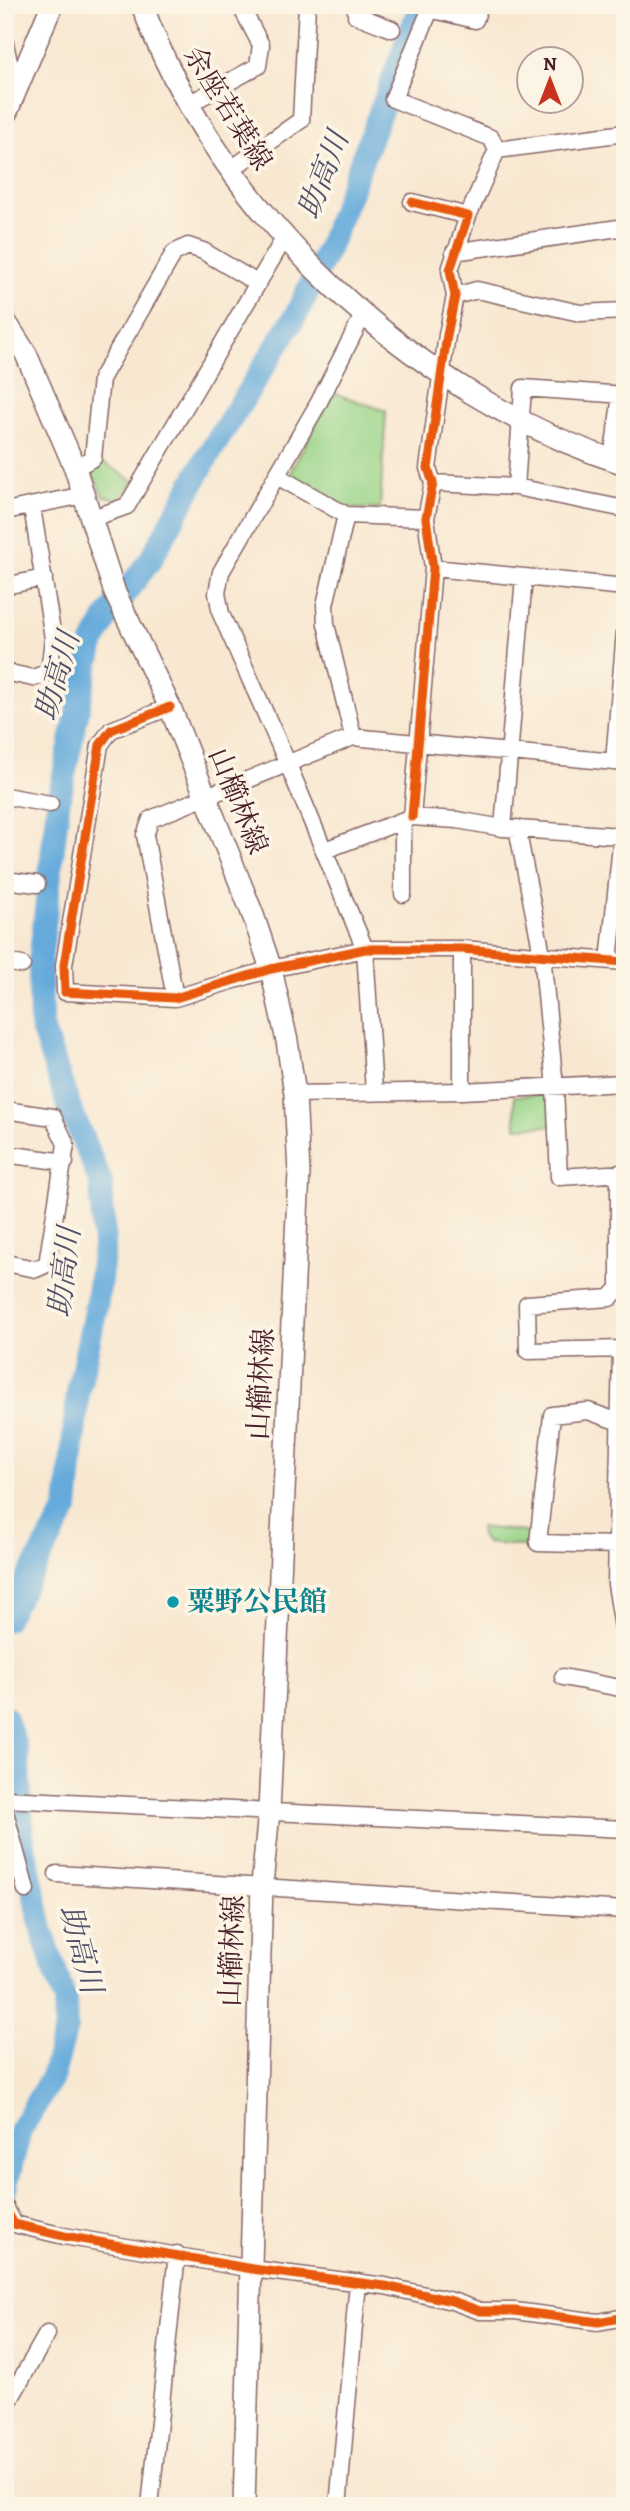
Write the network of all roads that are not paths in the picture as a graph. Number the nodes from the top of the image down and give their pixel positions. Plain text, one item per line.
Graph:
1 (52, 5) edge
2 (142, 5) edge
3 (240, 5) edge
4 (307, 5) edge
5 (356, 5) edge
6 (481, 5) edge
7 (431, 7) edge
8 (392, 29) dead end
9 (5, 43) edge
10 (19, 79) junction
11 (187, 105) junction
12 (5, 116) edge
13 (625, 133) edge
14 (497, 150) junction
15 (230, 170) junction
16 (412, 202) dead end
17 (468, 216) junction
18 (625, 227) edge
19 (285, 237) junction
20 (454, 252) junction
21 (257, 283) junction
22 (456, 296) junction
23 (625, 311) edge
24 (364, 313) junction
25 (5, 321) edge
26 (441, 374) junction
27 (623, 395) edge
28 (519, 419) junction
29 (618, 462) edge
30 (75, 468) junction
31 (277, 476) junction
32 (433, 483) junction
33 (516, 487) junction
34 (84, 495) junction
35 (32, 507) junction
36 (625, 509) edge
37 (5, 511) edge
38 (346, 515) junction
39 (93, 518) junction
40 (426, 518) junction
41 (433, 568) junction
42 (524, 577) junction
43 (44, 578) junction
44 (5, 586) edge
45 (625, 587) edge
46 (625, 631) edge
47 (5, 672) edge
48 (170, 707) junction
49 (353, 737) junction
50 (417, 742) junction
51 (507, 751) junction
52 (287, 762) junction
53 (619, 762) edge
54 (5, 796) edge
55 (206, 796) junction
56 (50, 804) dead end
57 (625, 807) edge
58 (408, 819) junction
59 (510, 828) junction
60 (621, 836) junction
61 (325, 850) junction
62 (5, 880) edge
63 (37, 884) dead end
64 (402, 894) dead end
65 (365, 949) junction
66 (462, 949) junction
67 (542, 954) junction
68 (5, 962) edge
69 (617, 962) edge
70 (22, 965) dead end
71 (271, 969) junction
72 (175, 998) junction
73 (625, 1083) edge
74 (555, 1087) junction
75 (462, 1091) junction
76 (374, 1092) junction
77 (295, 1094) junction
78 (5, 1110) edge
79 (5, 1154) edge
80 (65, 1163) junction
81 (622, 1173) edge
82 (622, 1251) edge
83 (5, 1263) edge
84 (623, 1349) edge
85 (619, 1423) junction
86 (621, 1496) edge
87 (617, 1545) junction
88 (620, 1583) edge
89 (625, 1640) edge
90 (563, 1677) dead end
91 (625, 1689) edge
92 (7, 1803) edge
93 (269, 1811) junction
94 (625, 1829) edge
95 (12, 1863) edge
96 (57, 1874) dead end
97 (262, 1885) junction
98 (26, 1890) dead end
99 (625, 1910) edge
100 (5, 2207) edge
101 (10, 2228) edge
102 (177, 2254) junction
103 (252, 2269) junction
104 (358, 2282) junction
105 (625, 2318) edge
106 (47, 2334) dead end
107 (5, 2408) edge
108 (150, 2506) edge
109 (244, 2506) edge
110 (338, 2506) edge

1 - 10 main road
2 - 11 main road, 余座若葉線
3 - 11 street
4 - 15 street
5 - 8 street
6 - 7 street
7 - 14 street
9 - 10 street
10 - 12 main road
11 - 15 main road, 余座若葉線
13 - 14 street
14 - 17 street
15 - 19 main road, 余座若葉線
16 - 17 street
17 - 20 street
18 - 20 street
19 - 21 street
19 - 24 main road, 余座若葉線
20 - 22 street
21 - 30 street
21 - 39 street
22 - 23 street
22 - 26 street
24 - 26 main road, 余座若葉線
24 - 31 street
25 - 30 main road, 山櫛林線
26 - 28 main road, 余座若葉線
26 - 32 street
27 - 28 street
27 - 29 street
28 - 29 main road, 余座若葉線
28 - 33 street
30 - 34 main road, 山櫛林線
31 - 38 street
31 - 52 street
32 - 33 street
32 - 40 street
33 - 36 street
34 - 35 street
34 - 39 main road, 山櫛林線
35 - 37 street
35 - 43 street
38 - 40 street
38 - 49 street
39 - 48 main road, 山櫛林線
40 - 41 street
41 - 42 street
41 - 50 street
42 - 45 street
42 - 51 street
43 - 44 street
43 - 47 street
46 - 53 street
48 - 55 main road, 山櫛林線
48 - 72 street
49 - 50 street
49 - 52 street
50 - 51 street
50 - 58 street
51 - 53 street
51 - 59 street
52 - 55 street
52 - 61 street
54 - 56 street
55 - 71 main road, 山櫛林線
55 - 72 street
57 - 60 street
58 - 59 street
58 - 61 street
58 - 64 street
59 - 60 street
59 - 67 street
60 - 69 street
61 - 65 street
62 - 63 street
65 - 66 street
65 - 71 street
65 - 76 street
66 - 67 street
66 - 75 street
67 - 69 street
67 - 74 street
68 - 70 street
71 - 72 street
71 - 77 main road, 山櫛林線
73 - 74 street
74 - 75 street
74 - 81 street
75 - 76 street
76 - 77 street
77 - 93 main road, 山櫛林線
78 - 80 street
79 - 80 street
80 - 83 street
81 - 82 street
82 - 84 street
84 - 85 street
85 - 86 street
85 - 87 street
86 - 87 street
87 - 88 street
88 - 89 street
90 - 91 street
92 - 93 street
92 - 95 street
93 - 94 street
93 - 97 main road, 山櫛林線
95 - 98 street
96 - 97 street
97 - 99 street
97 - 103 main road, 山櫛林線
100 - 101 street
101 - 102 street
102 - 103 street
102 - 108 street
103 - 104 street
103 - 109 main road, 山櫛林線
104 - 105 street
104 - 110 street
106 - 107 street

